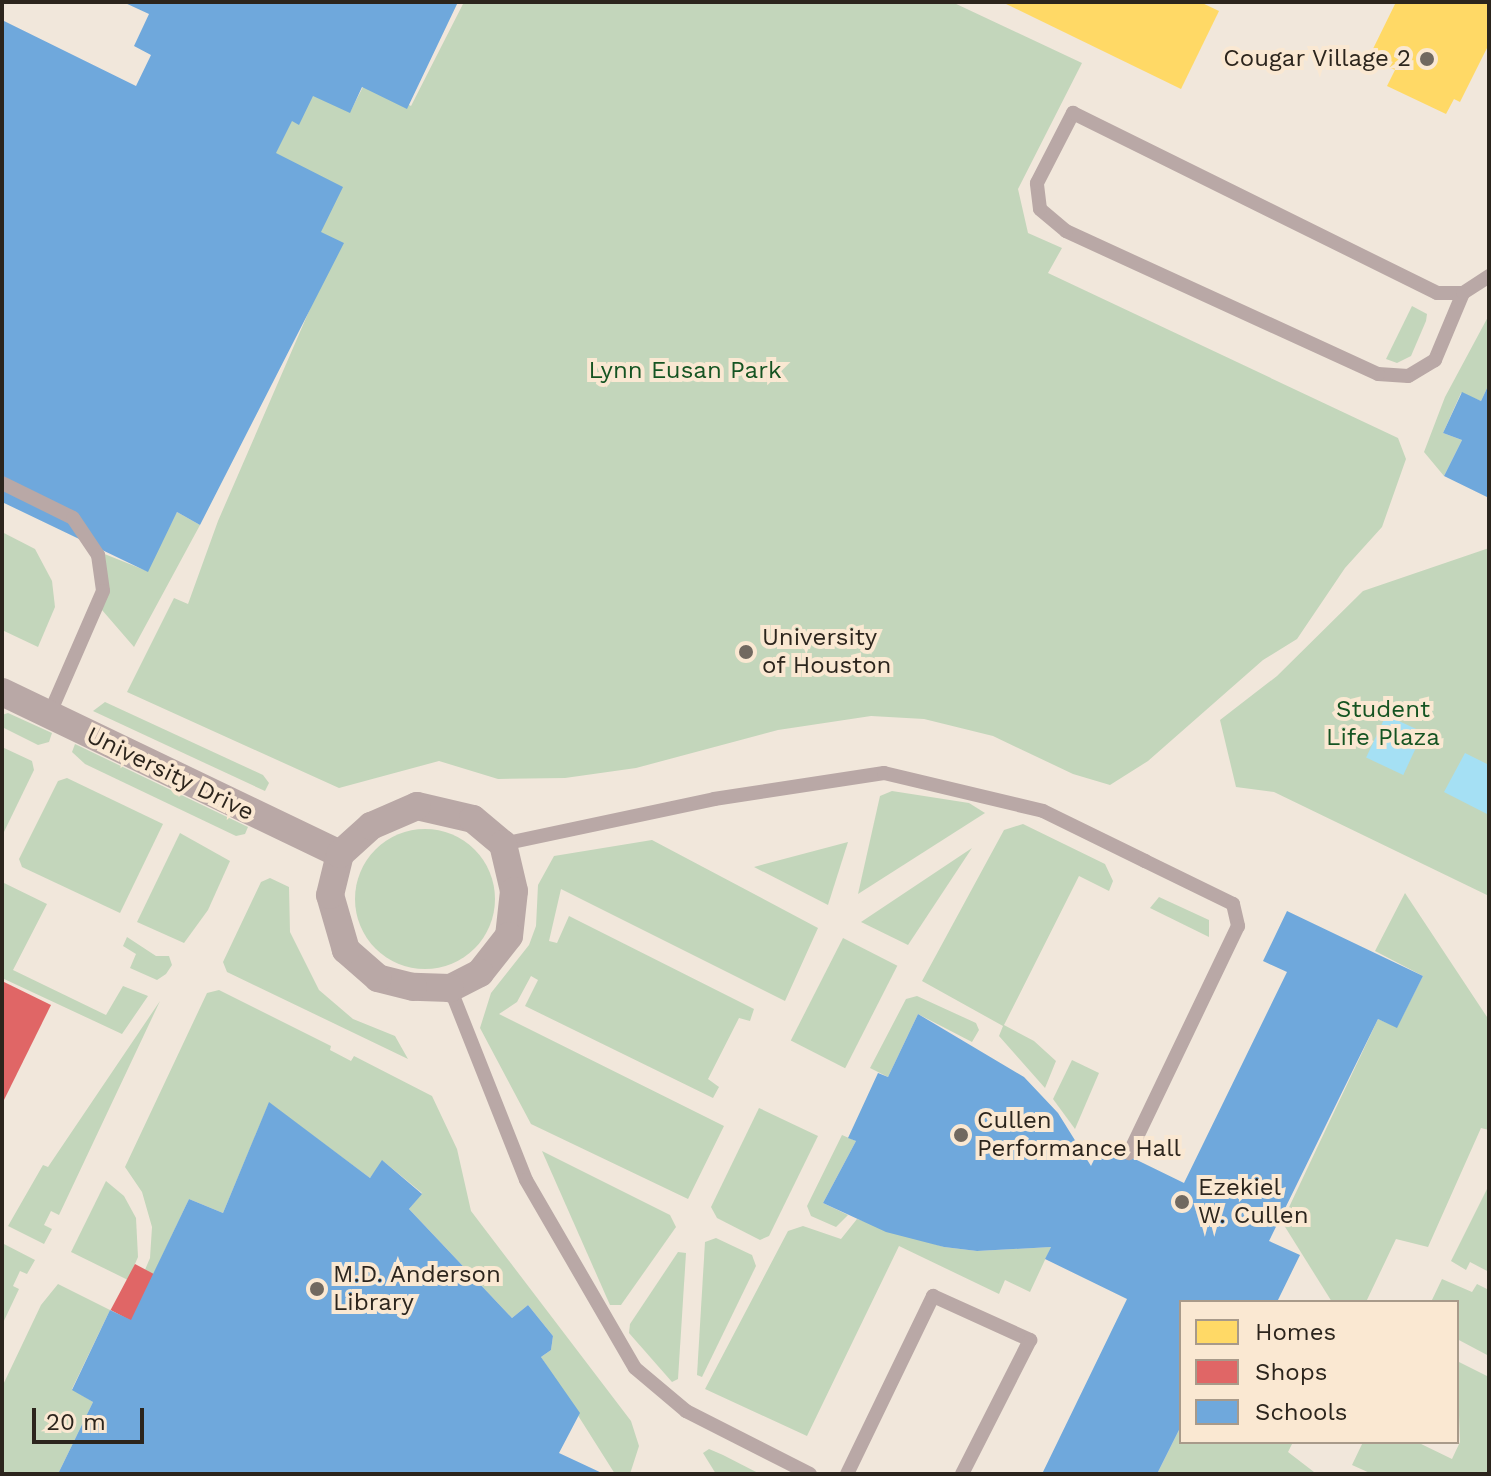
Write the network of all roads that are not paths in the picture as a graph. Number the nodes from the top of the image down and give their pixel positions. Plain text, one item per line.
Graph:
1 (1489, 276) edge
2 (1463, 293) junction
3 (2, 483) edge
4 (2, 692) edge
5 (49, 715) junction
6 (503, 844) junction
7 (340, 854) junction
8 (450, 988) junction
9 (1129, 1153) dead end
10 (851, 1473) edge
11 (810, 1474) edge
12 (962, 1474) edge

1 - 2 lane
2 - 2 lane
3 - 5 lane
4 - 5 street, University Drive
5 - 7 street, University Drive
6 - 7 street
6 - 8 street
6 - 9 lane
7 - 8 street
8 - 11 lane
10 - 12 lane

